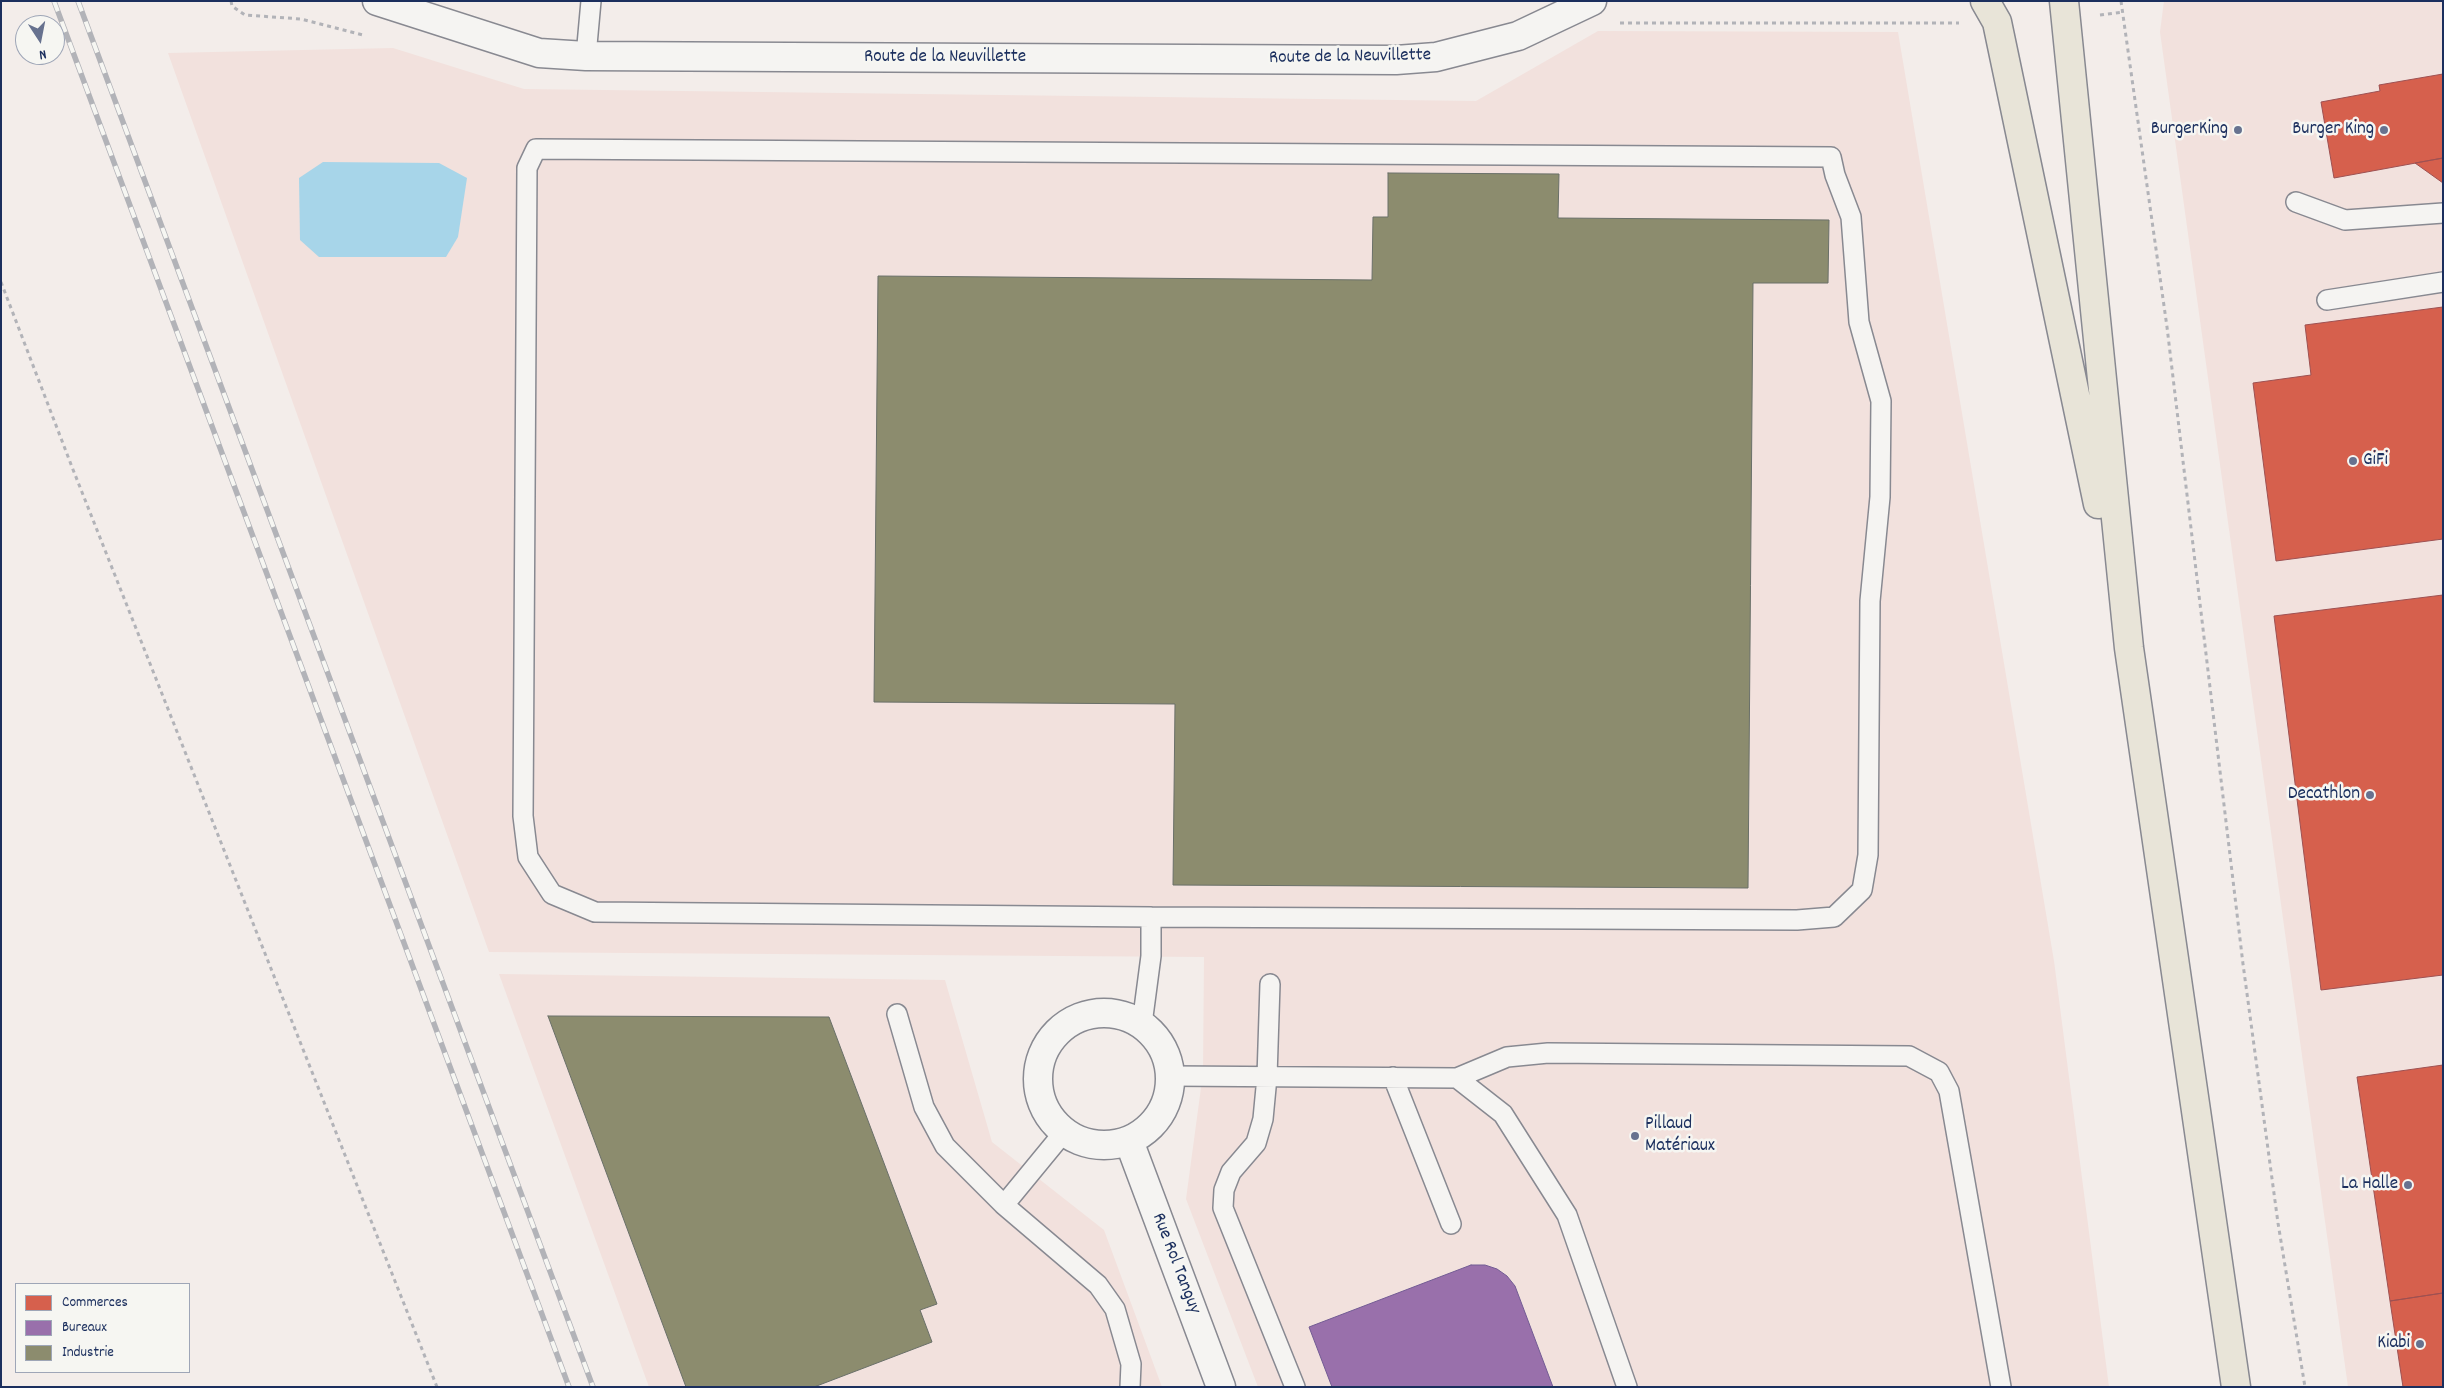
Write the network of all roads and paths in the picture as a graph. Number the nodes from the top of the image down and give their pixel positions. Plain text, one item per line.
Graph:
1 (377, 1) edge
2 (592, 1) edge
3 (1557, 1) edge
4 (1592, 1) edge
5 (1985, 1) edge
6 (2064, 1) edge
7 (2122, 1) edge
8 (1518, 36) junction
9 (586, 56) junction
10 (2296, 202) dead end
11 (2443, 213) edge
12 (1, 282) edge
13 (2443, 282) edge
14 (2327, 300) dead end
15 (2129, 648) junction
16 (1151, 917) junction
17 (1270, 984) dead end
18 (896, 1014) dead end
19 (1142, 1024) junction
20 (1171, 1076) junction
21 (1268, 1077) junction
22 (1392, 1077) junction
23 (1457, 1078) junction
24 (1064, 1132) junction
25 (1129, 1141) junction
26 (1004, 1205) junction
27 (1451, 1224) dead end
28 (437, 1387) edge
29 (1130, 1387) edge
30 (1221, 1387) edge
31 (1295, 1387) edge
32 (1627, 1387) edge
33 (2001, 1387) edge
34 (2236, 1387) edge
35 (2305, 1387) edge

1 - 9 street, Route de la Neuvillette
2 - 9 lane
3 - 8 street, Route de la Neuvillette
4 - 8 street, Route de la Neuvillette
5 - 15 main road
6 - 15 main road
7 - 35 path
8 - 9 street, Route de la Neuvillette
10 - 11 lane
12 - 28 path
13 - 14 lane
15 - 34 main road
16 - 16 lane
16 - 19 lane
17 - 21 lane
18 - 26 lane
19 - 20 street
19 - 24 street
20 - 21 lane
20 - 25 street
21 - 22 lane
21 - 31 lane
22 - 23 lane
22 - 27 lane
23 - 32 lane
23 - 33 lane
24 - 25 street
24 - 26 lane
25 - 30 street, Rue Rol Tanguy
26 - 29 lane

